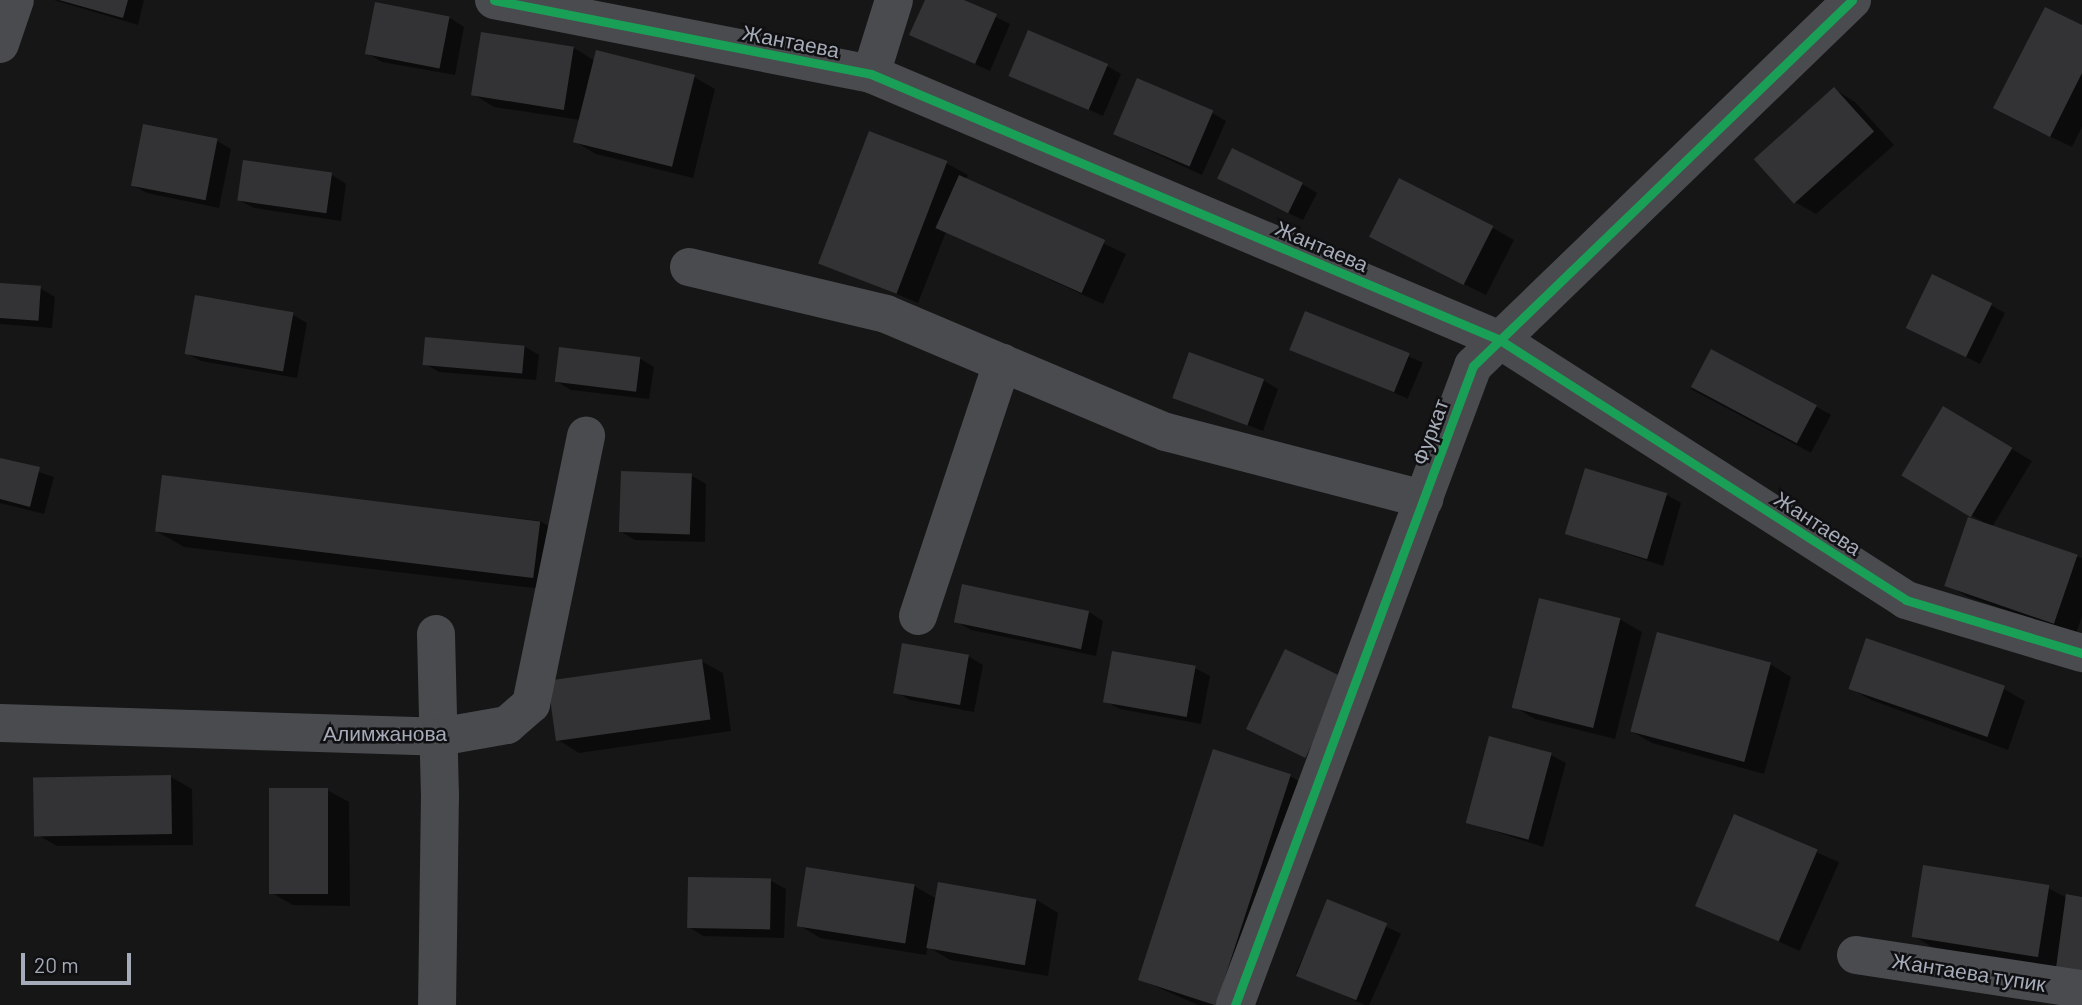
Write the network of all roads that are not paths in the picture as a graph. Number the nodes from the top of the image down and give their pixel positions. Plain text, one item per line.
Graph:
1 (494, 0) edge
2 (894, 0) edge
3 (1852, 0) edge
4 (871, 74) junction
5 (689, 267) dead end
6 (1500, 340) junction
7 (1003, 363) junction
8 (586, 436) dead end
9 (1424, 499) junction
10 (918, 616) dead end
11 (436, 634) dead end
12 (2082, 653) edge
13 (0, 723) edge
14 (439, 737) junction
15 (1856, 955) dead end
16 (2082, 989) edge
17 (437, 1005) edge
18 (1236, 1005) edge

1 - 4 street, Жантаева
2 - 4 street
3 - 6 street, Фуркат
4 - 6 street, Жантаева
5 - 7 street
6 - 9 street, Фуркат
6 - 12 street, Жантаева
7 - 9 street
7 - 10 street
8 - 14 street, Алимжанова
9 - 18 street, Фуркат
11 - 14 street
13 - 14 street, Алимжанова
14 - 17 street
15 - 16 street, Жантаева тупик

